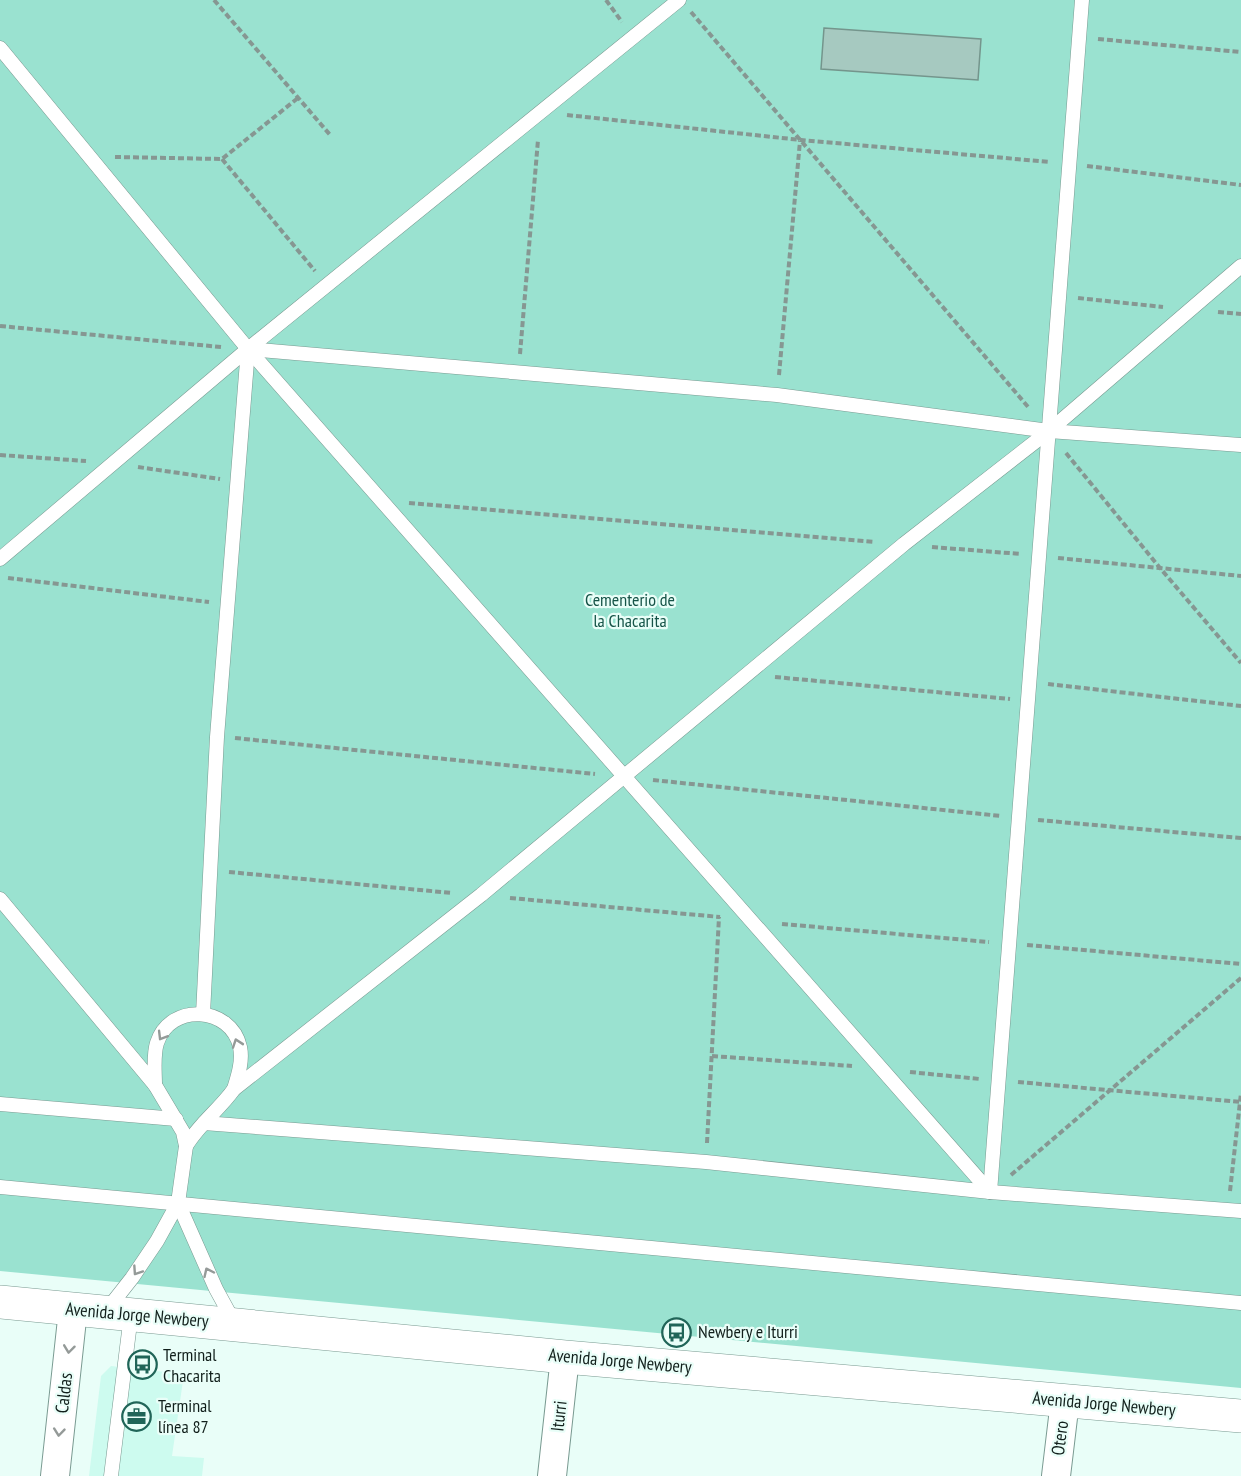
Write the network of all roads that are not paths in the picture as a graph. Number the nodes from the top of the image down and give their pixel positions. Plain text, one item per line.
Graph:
1 (1082, 0) edge
2 (684, 4) edge
3 (0, 48) edge
4 (1241, 266) edge
5 (248, 349) junction
6 (1049, 431) junction
7 (1241, 445) edge
8 (0, 559) edge
9 (625, 777) junction
10 (0, 899) edge
11 (203, 1014) junction
12 (155, 1084) junction
13 (234, 1089) junction
14 (0, 1104) edge
15 (176, 1119) junction
16 (204, 1123) junction
17 (186, 1146) junction
18 (0, 1187) edge
19 (990, 1192) junction
20 (178, 1203) junction
21 (1234, 1210) edge
22 (0, 1302) edge
23 (1241, 1303) edge
24 (103, 1312) junction
25 (235, 1324) junction
26 (565, 1357) junction
27 (1065, 1401) junction
28 (1241, 1416) edge
29 (55, 1476) edge
30 (111, 1476) edge
31 (552, 1476) edge
32 (1056, 1476) edge

1 - 6 lane
2 - 5 lane
3 - 5 lane
4 - 6 lane
5 - 6 lane
5 - 8 lane
5 - 9 lane
5 - 11 lane
6 - 7 lane
6 - 9 lane
6 - 19 lane
9 - 13 lane
9 - 19 lane
10 - 12 lane
11 -> 12 lane
13 -> 11 lane
12 - 15 lane
13 - 16 lane
14 - 15 lane
15 - 17 lane
16 - 17 lane
16 - 19 lane
17 - 20 lane
18 - 20 lane
19 - 21 lane
20 - 23 lane
20 -> 24 lane
25 -> 20 lane
22 - 24 main road, Avenida Jorge Newbery
24 - 25 main road, Avenida Jorge Newbery
24 -> 29 street, Caldas
24 - 30 lane
25 - 26 main road, Avenida Jorge Newbery
26 - 27 main road, Avenida Jorge Newbery
26 - 31 street, Iturri
27 - 28 main road, Avenida Jorge Newbery
27 - 32 street, Otero

